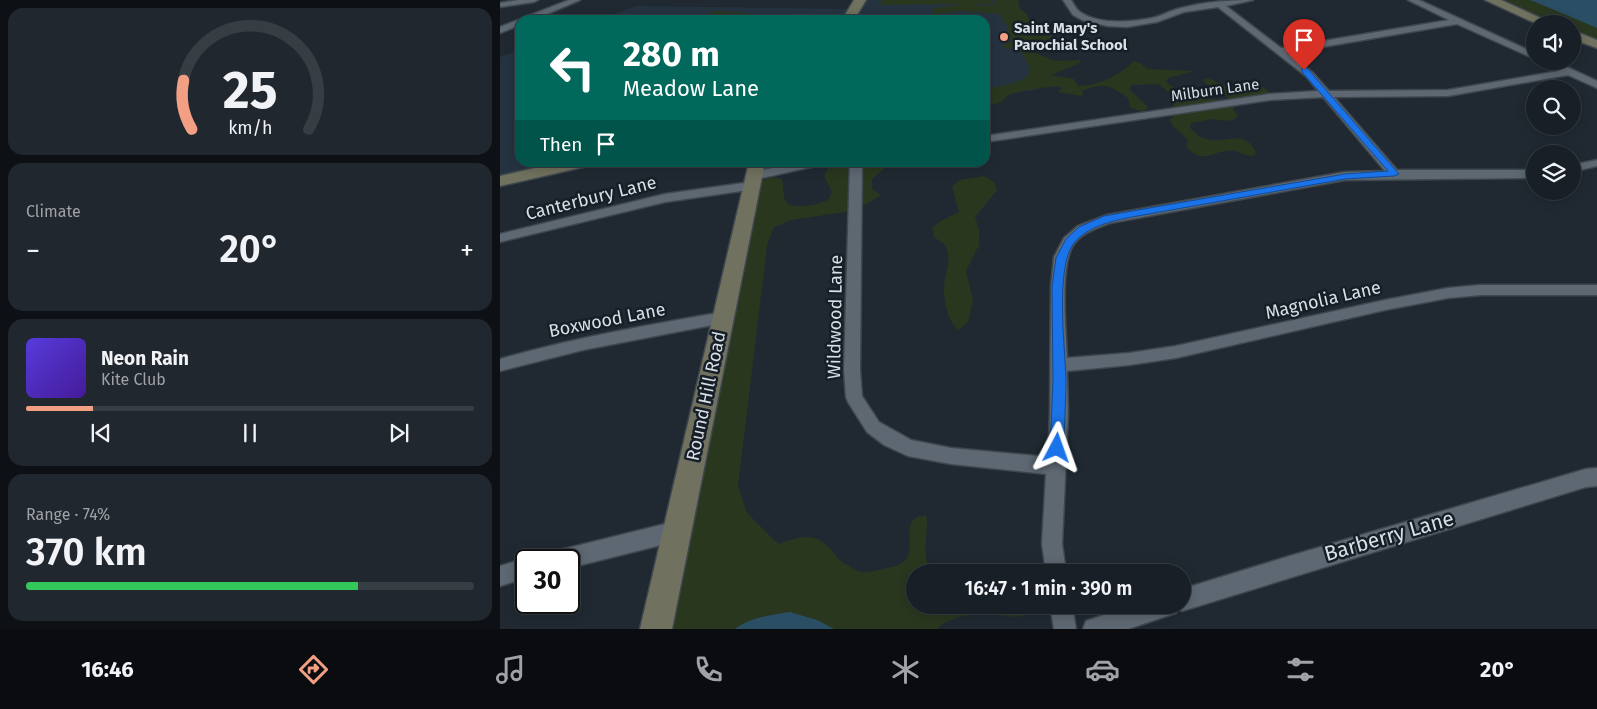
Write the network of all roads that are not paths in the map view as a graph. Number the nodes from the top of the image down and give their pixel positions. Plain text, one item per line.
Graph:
1 (534, 0) edge
2 (576, 0) edge
3 (860, 0) edge
4 (1067, 0) edge
5 (1249, 0) edge
6 (1412, 0) edge
7 (1491, 0) edge
8 (1219, 4) junction
9 (500, 5) edge
10 (538, 15) edge
11 (851, 15) edge
12 (1527, 15) edge
13 (1458, 21) junction
14 (515, 24) edge
15 (500, 30) edge
16 (1581, 38) edge
17 (1597, 44) edge
18 (1280, 51) junction
19 (1526, 52) edge
20 (1565, 70) edge
21 (1569, 72) junction
22 (1597, 85) edge
23 (1327, 94) junction
24 (990, 138) edge
25 (1597, 163) edge
26 (563, 167) edge
27 (795, 167) edge
28 (856, 167) edge
29 (1581, 167) edge
30 (1394, 174) junction
31 (1526, 174) edge
32 (754, 175) edge
33 (500, 181) edge
34 (500, 238) edge
35 (1597, 290) edge
36 (723, 318) junction
37 (500, 365) edge
38 (1059, 365) junction
39 (1056, 466) junction
40 (1597, 477) edge
41 (677, 531) junction
42 (580, 555) edge
43 (1055, 564) edge
44 (515, 571) edge
45 (500, 576) edge
46 (1191, 597) edge
47 (1063, 614) edge
48 (1140, 614) edge
49 (656, 629) edge
50 (1066, 629) edge
51 (1094, 629) edge

1 - 9 street
2 - 10 street
3 - 11 street
4 - 8 street
5 - 8 street
6 - 13 street
7 - 12 street
8 - 18 street
13 - 18 street
13 - 19 street
14 - 15 street
16 - 17 street
18 - 23 street
20 - 21 street
21 - 22 street
21 - 23 street, Milburn Lane
23 - 24 street, Milburn Lane
23 - 30 street
25 - 29 street
26 - 33 street
27 - 32 street
28 - 39 street, Wildwood Lane
30 - 31 street
30 - 38 street
32 - 34 street, Canterbury Lane
32 - 36 street, Round Hill Road
35 - 38 street, Magnolia Lane
36 - 37 street, Boxwood Lane
36 - 41 street, Round Hill Road
38 - 39 street
39 - 43 street
40 - 46 street, Barberry Lane
41 - 42 street
41 - 49 street, Round Hill Road
44 - 45 street
47 - 50 street
48 - 51 street

